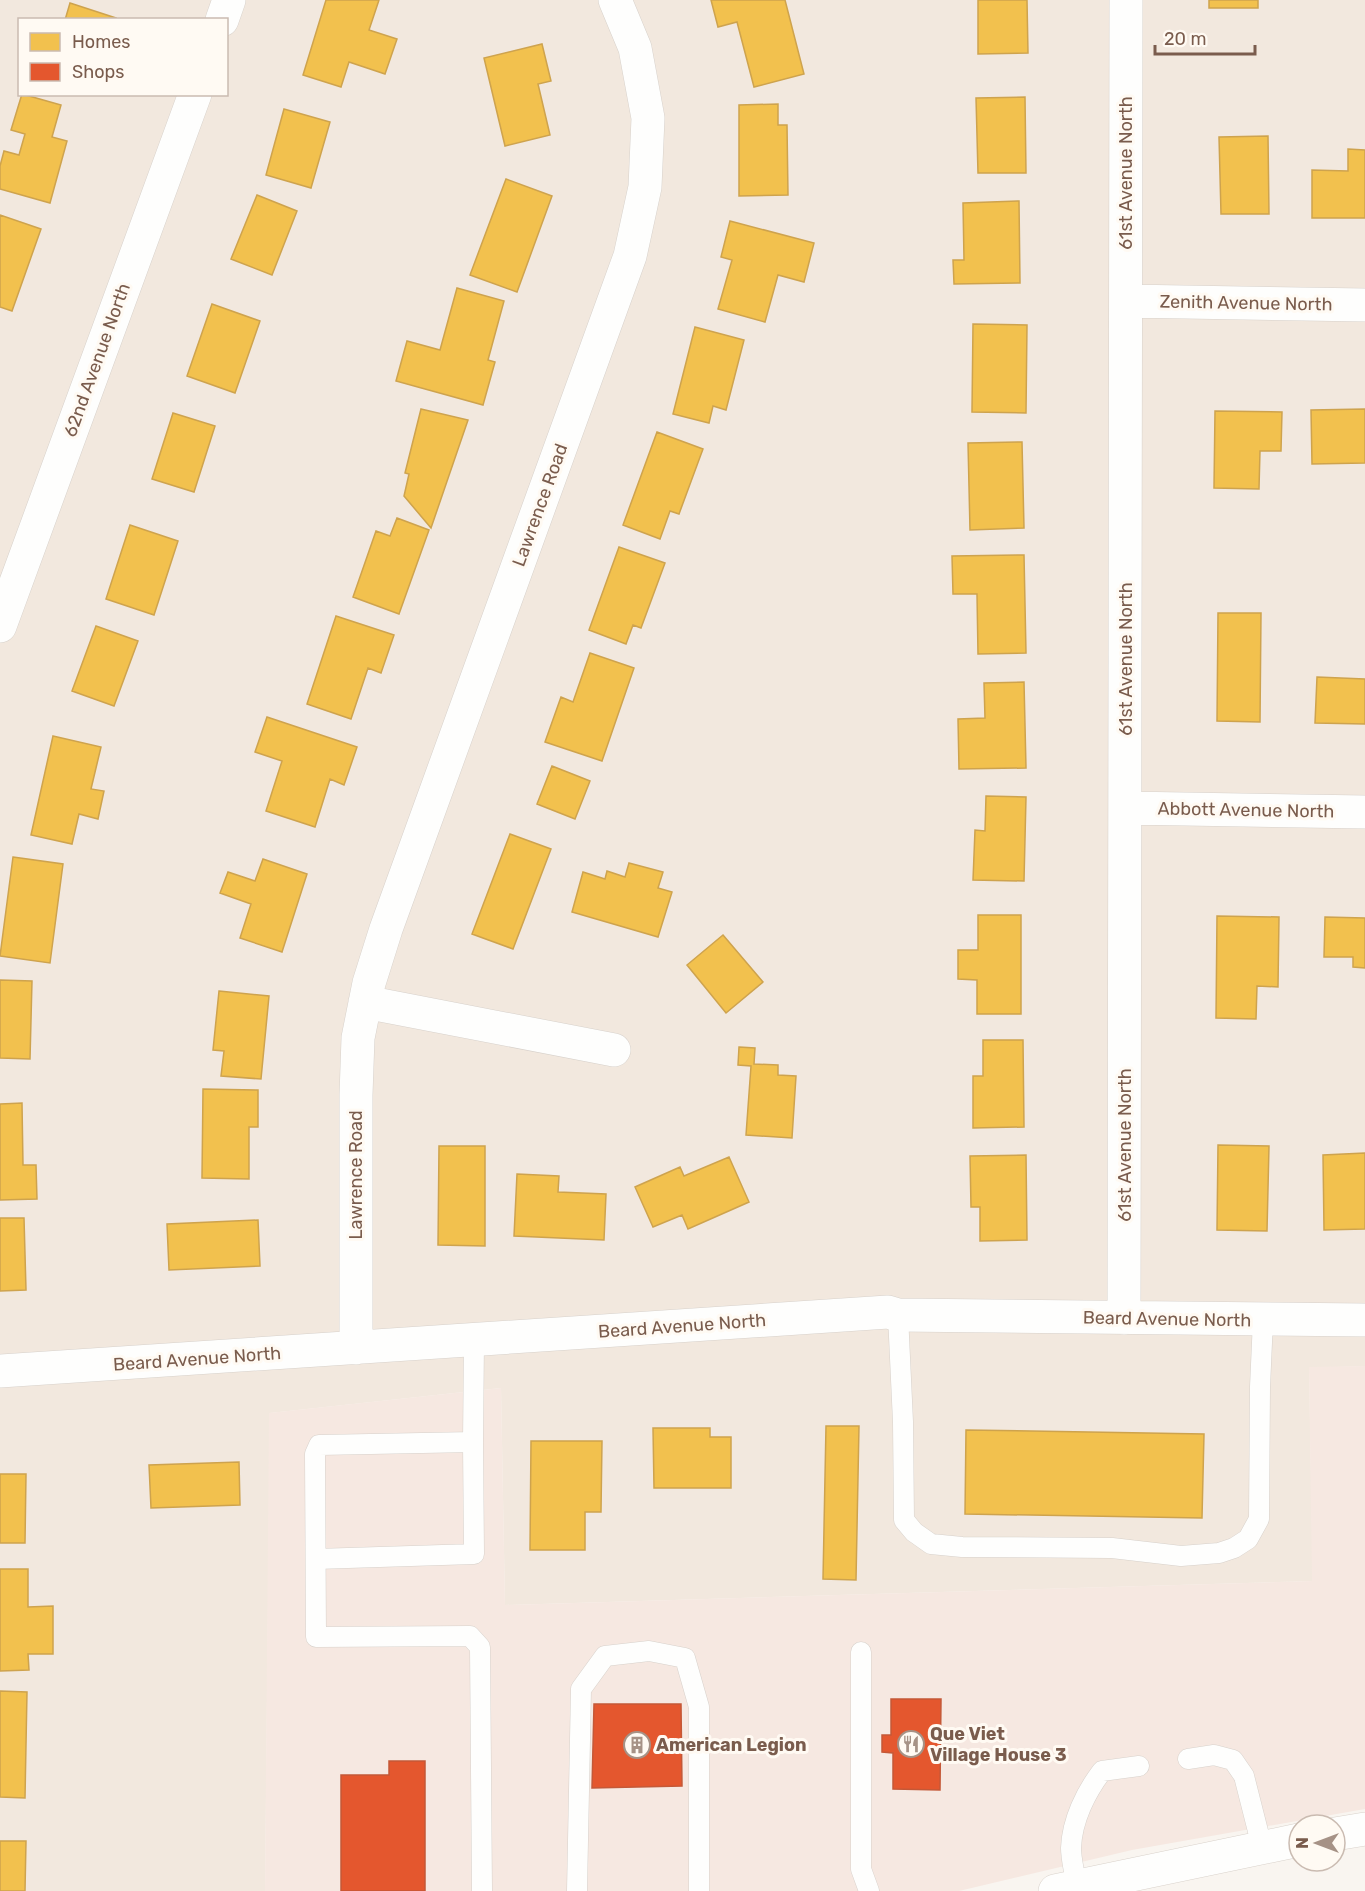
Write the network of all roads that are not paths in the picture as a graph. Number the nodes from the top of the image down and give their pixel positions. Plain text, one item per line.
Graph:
1 (230, 0) edge
2 (615, 0) edge
3 (1126, 0) edge
4 (223, 18) edge
5 (194, 96) edge
6 (1126, 302) junction
7 (1365, 305) edge
8 (0, 626) edge
9 (1126, 808) junction
10 (1365, 812) edge
11 (365, 1002) junction
12 (614, 1050) dead end
13 (898, 1315) junction
14 (1124, 1318) junction
15 (1263, 1320) junction
16 (1365, 1320) edge
17 (474, 1341) junction
18 (356, 1348) junction
19 (0, 1371) edge
20 (473, 1442) junction
21 (316, 1559) junction
22 (861, 1652) dead end
23 (1188, 1759) dead end
24 (1139, 1766) dead end
25 (1365, 1829) edge
26 (1347, 1832) edge
27 (1287, 1842) edge
28 (1262, 1847) junction
29 (1065, 1888) edge
30 (482, 1891) edge
31 (578, 1891) edge
32 (699, 1891) edge
33 (869, 1891) edge

1 - 4 street
2 - 11 street, Lawrence Road
3 - 6 street, 61st Avenue North
5 - 8 street, 62nd Avenue North
6 - 7 street, Zenith Avenue North
6 - 9 street, 61st Avenue North
9 - 10 street, Abbott Avenue North
9 - 14 street, 61st Avenue North
11 - 12 street
11 - 18 street, Lawrence Road
13 - 14 street, Beard Avenue North
13 - 15 lane
13 - 17 street, Beard Avenue North
14 - 15 street, Beard Avenue North
15 - 16 street, Beard Avenue North
17 - 18 street, Beard Avenue North
17 - 20 lane
18 - 19 street, Beard Avenue North
20 - 21 lane
20 - 21 lane
21 - 30 lane
22 - 33 lane
23 - 28 lane
24 - 29 lane
25 - 26 street
27 - 28 street
28 - 29 street
31 - 32 lane

